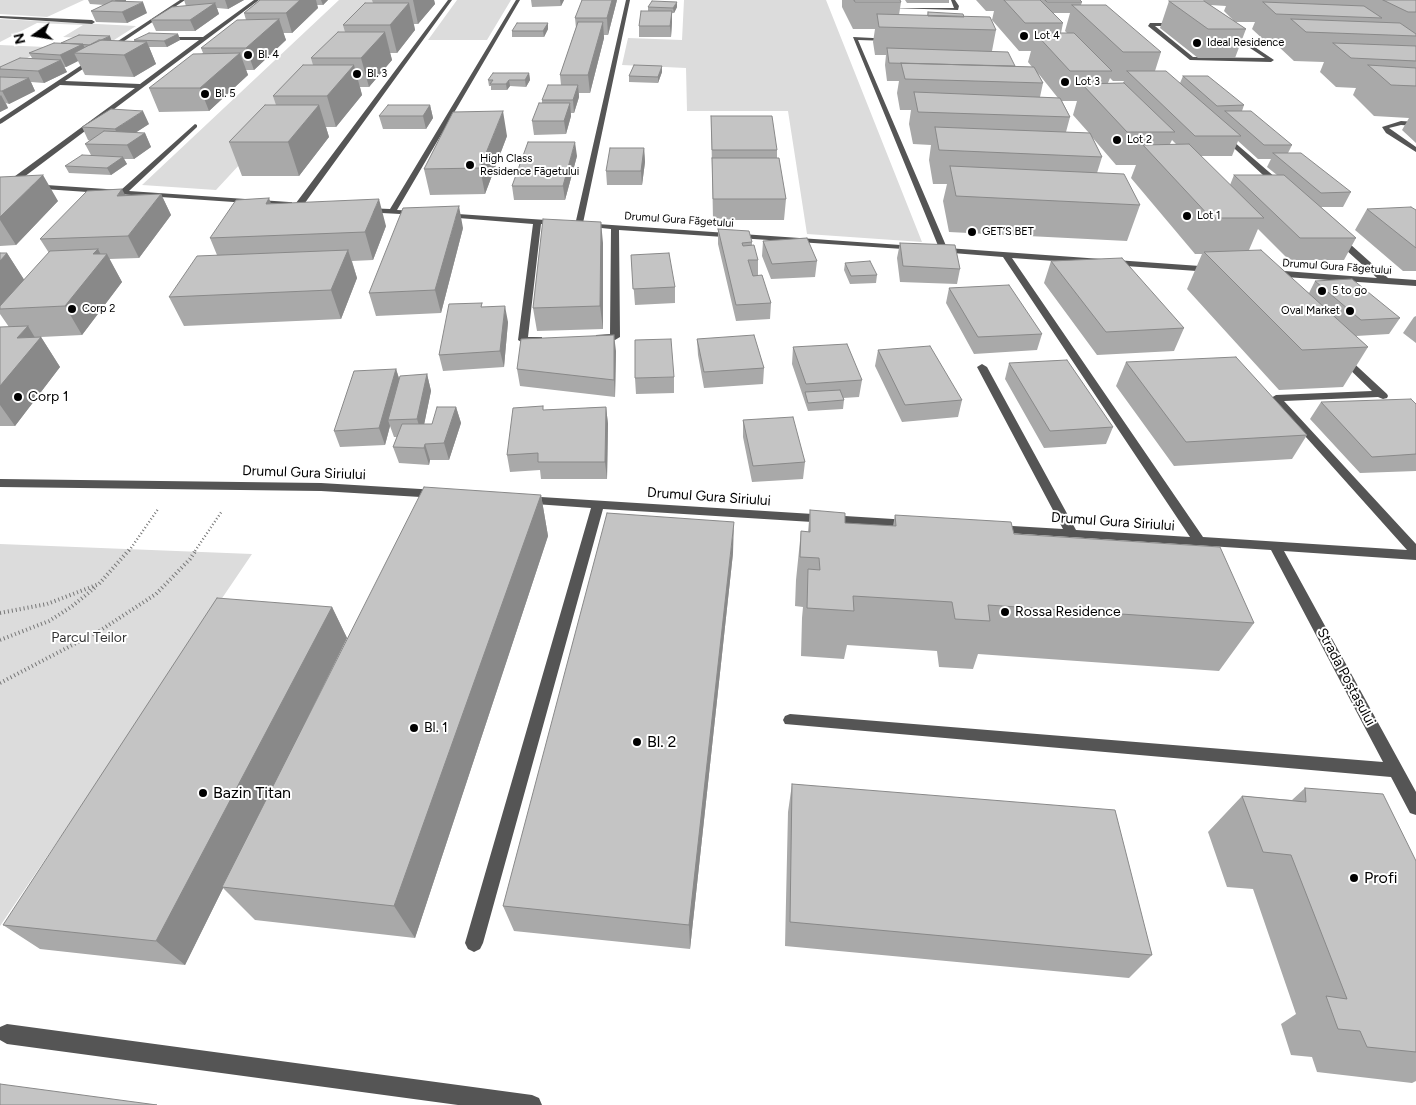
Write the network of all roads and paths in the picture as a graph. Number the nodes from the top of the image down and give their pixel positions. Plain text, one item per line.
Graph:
1 (183, 0) edge
2 (257, 0) edge
3 (450, 0) edge
4 (518, 0) edge
5 (628, 0) edge
6 (888, 0) edge
7 (954, 0) edge
8 (892, 8) junction
9 (897, 16) edge
10 (0, 17) edge
11 (92, 22) edge
12 (1184, 24) edge
13 (1220, 26) edge
14 (127, 37) junction
15 (137, 37) edge
16 (156, 38) edge
17 (205, 39) junction
18 (894, 39) edge
19 (58, 83) junction
20 (142, 86) junction
21 (0, 122) edge
22 (1416, 124) edge
23 (195, 126) dead end
24 (1215, 128) edge
25 (1416, 150) edge
26 (4, 184) edge
27 (122, 193) junction
28 (1290, 195) edge
29 (299, 205) junction
30 (308, 206) edge
31 (354, 209) edge
32 (392, 212) junction
33 (421, 214) edge
34 (440, 215) edge
35 (537, 222) junction
36 (579, 225) junction
37 (615, 227) junction
38 (1334, 235) edge
39 (925, 249) edge
40 (935, 250) edge
41 (944, 250) junction
42 (1006, 255) junction
43 (1267, 266) edge
44 (1223, 270) edge
45 (1260, 272) edge
46 (1274, 273) junction
47 (1386, 281) junction
48 (1416, 283) edge
49 (587, 338) edge
50 (551, 339) edge
51 (1339, 354) edge
52 (982, 367) dead end
53 (0, 482) edge
54 (175, 486) junction
55 (238, 486) junction
56 (449, 495) edge
57 (509, 499) edge
58 (598, 505) junction
59 (925, 525) edge
60 (984, 529) edge
61 (1072, 534) junction
62 (1200, 542) junction
63 (1275, 547) junction
64 (1416, 554) edge
65 (99, 584) junction
66 (0, 613) edge
67 (0, 640) edge
68 (0, 684) edge
69 (790, 720) dead end
70 (1396, 770) junction
71 (1416, 808) edge
72 (474, 943) dead end
73 (7, 1034) dead end
74 (532, 1105) edge

1 - 14 street
2 - 17 street
3 - 29 street
4 - 32 street
5 - 36 street
6 - 8 street
7 - 8 street
8 - 9 street
10 - 11 street
12 - 13 street
14 - 15 street
14 - 19 street
16 - 17 street
17 - 20 street
18 - 41 street
19 - 20 street
19 - 21 street
20 - 26 street
22 - 25 street
23 - 27 street
24 - 28 street
26 - 27 street
27 - 29 street
29 - 30 street
31 - 32 street
32 - 33 street
34 - 35 street, Drumul Gura Făgetului
35 - 36 street, Drumul Gura Făgetului
35 - 50 street
36 - 37 street, Drumul Gura Făgetului
37 - 39 street, Drumul Gura Făgetului
37 - 49 street
38 - 47 street
40 - 41 street
41 - 42 street
42 - 44 street
42 - 62 street
43 - 46 street
45 - 46 street, Drumul Gura Făgetului
46 - 47 street, Drumul Gura Făgetului
47 - 48 street, Drumul Gura Făgetului
51 - 64 street
52 - 61 street
53 - 54 street, Drumul Gura Siriului
54 - 55 street, Drumul Gura Siriului
54 - 65 path
55 - 56 street, Drumul Gura Siriului
55 - 68 path
57 - 58 street, Drumul Gura Siriului
58 - 59 street, Drumul Gura Siriului
58 - 72 street
60 - 61 street, Drumul Gura Siriului
61 - 62 street, Drumul Gura Siriului
62 - 63 street, Drumul Gura Siriului
63 - 64 street, Drumul Gura Siriului
63 - 70 street, Strada Poștașului
65 - 66 path
65 - 67 path
69 - 70 street
70 - 71 street, Strada Poștașului
73 - 74 street

